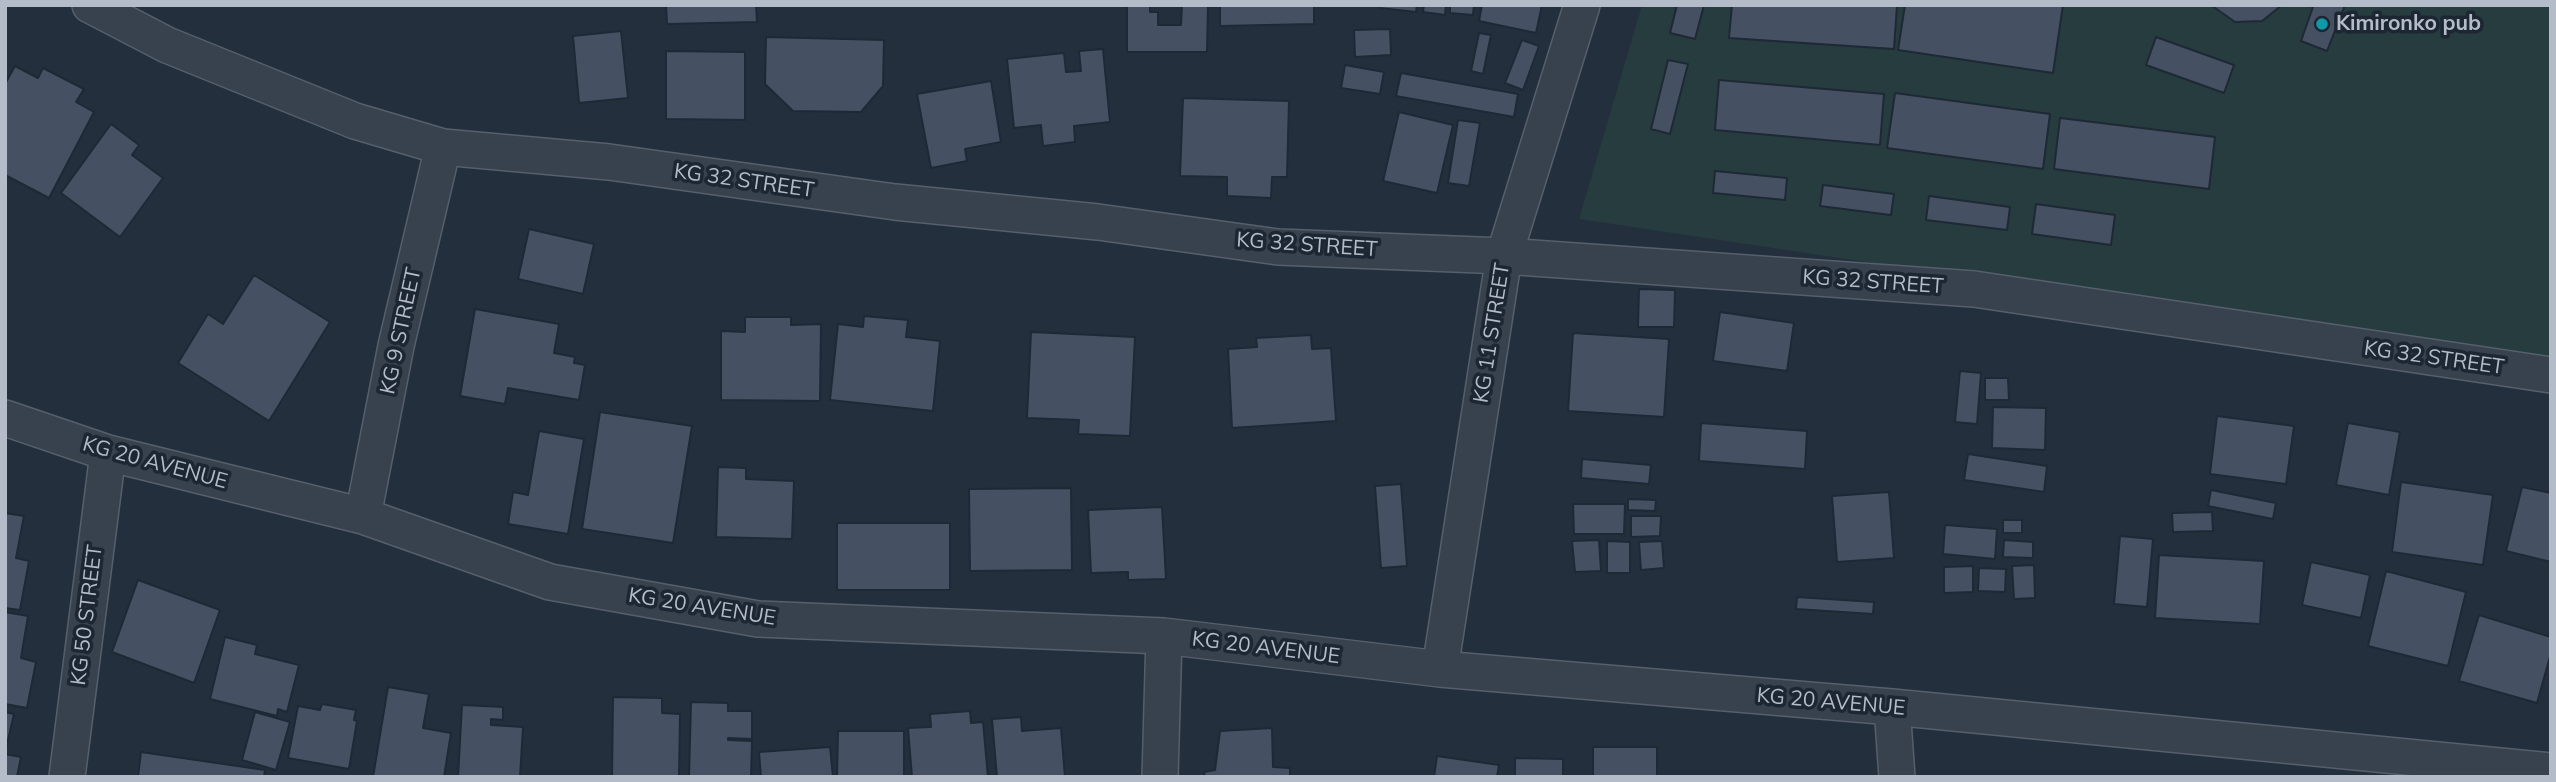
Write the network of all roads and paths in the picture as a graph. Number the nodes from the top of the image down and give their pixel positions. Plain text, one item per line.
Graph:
1 (90, 5) edge
2 (1582, 5) edge
3 (443, 147) junction
4 (1504, 256) junction
5 (2551, 374) edge
6 (5, 418) edge
7 (108, 453) junction
8 (363, 516) junction
9 (1164, 636) junction
10 (1440, 669) junction
11 (1892, 707) junction
12 (2551, 771) edge
13 (67, 777) edge
14 (1160, 777) edge
15 (1897, 777) edge

1 - 3 street, KG 32 STREET
2 - 4 street, KG 11 STREET
3 - 4 street, KG 32 STREET
3 - 8 street, KG 9 STREET
4 - 5 street, KG 32 STREET
4 - 10 street, KG 11 STREET
6 - 7 street, KG 20 AVENUE
7 - 8 street, KG 20 AVENUE
7 - 13 street, KG 50 STREET
8 - 9 street, KG 20 AVENUE
9 - 10 street, KG 20 AVENUE
9 - 14 street
10 - 11 street, KG 20 AVENUE
11 - 12 street, KG 20 AVENUE
11 - 15 street

